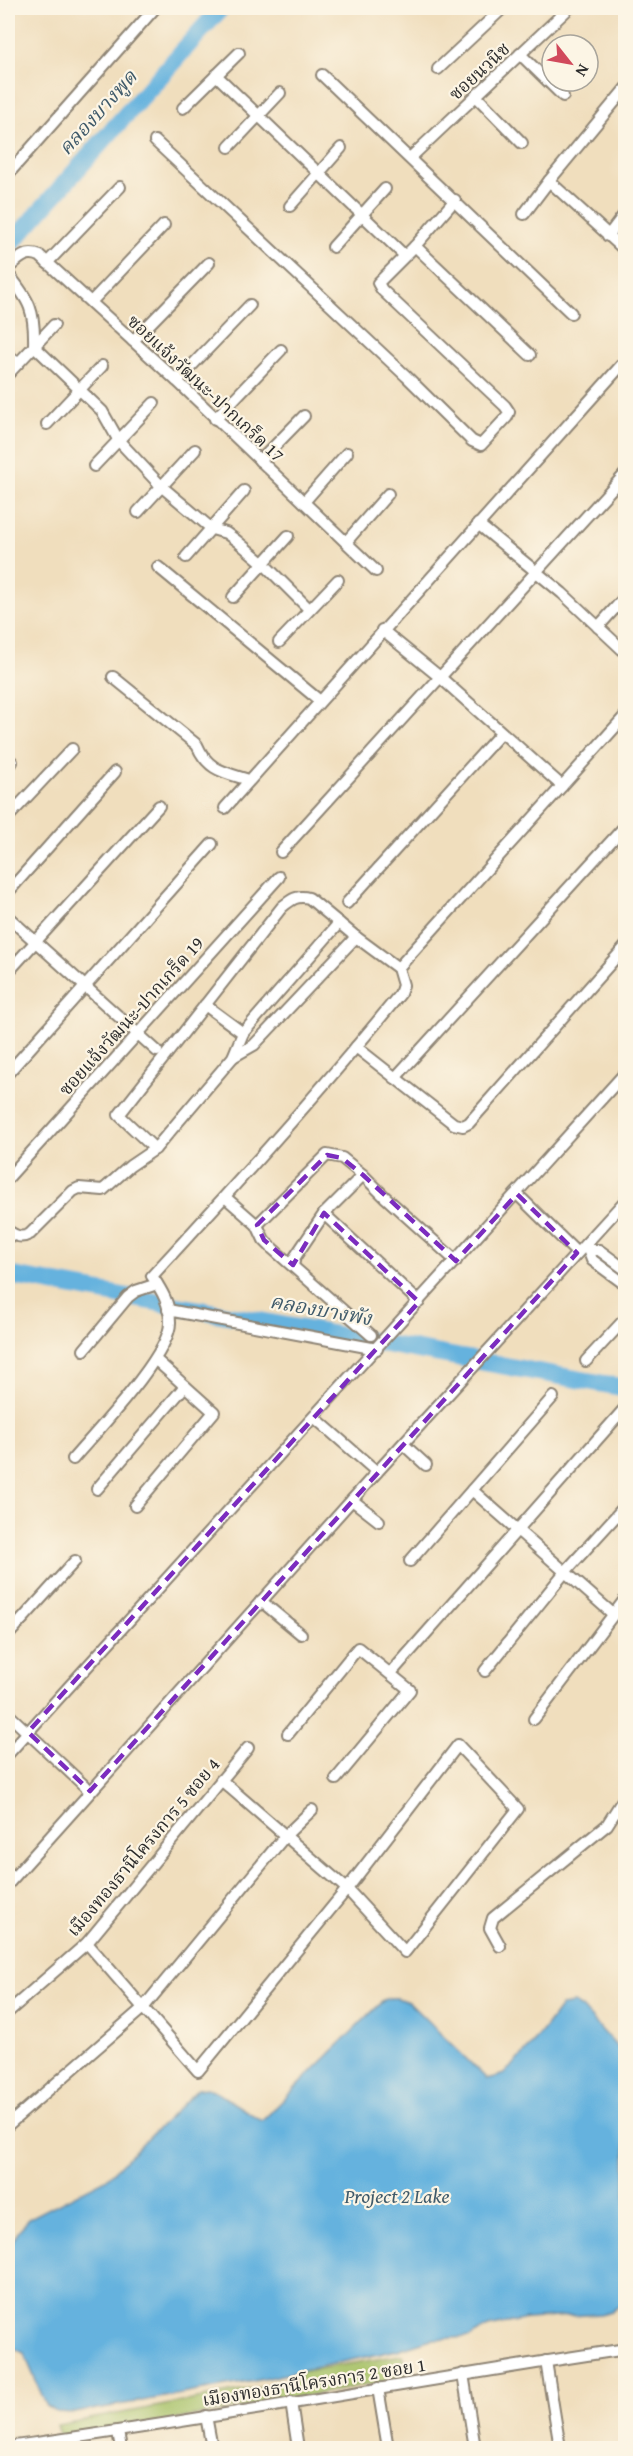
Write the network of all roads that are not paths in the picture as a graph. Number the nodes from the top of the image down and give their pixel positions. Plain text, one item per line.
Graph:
1 (155, 8) edge
2 (503, 8) edge
3 (569, 8) edge
4 (239, 53) dead end
5 (520, 54) junction
6 (438, 69) dead end
7 (216, 75) junction
8 (322, 75) dead end
9 (626, 88) edge
10 (280, 93) dead end
11 (476, 96) junction
12 (563, 96) dead end
13 (183, 108) dead end
14 (259, 116) junction
15 (155, 141) dead end
16 (522, 142) dead end
17 (229, 147) dead end
18 (341, 148) dead end
19 (410, 158) junction
20 (318, 173) junction
21 (8, 174) edge
22 (549, 181) junction
23 (120, 187) dead end
24 (385, 189) dead end
25 (455, 200) junction
26 (290, 206) dead end
27 (626, 212) edge
28 (362, 214) junction
29 (524, 214) dead end
30 (164, 225) dead end
31 (608, 236) junction
32 (415, 246) junction
33 (333, 247) dead end
34 (626, 251) edge
35 (404, 255) junction
36 (47, 263) junction
37 (209, 263) dead end
38 (8, 268) edge
39 (8, 274) edge
40 (91, 303) junction
41 (250, 304) dead end
42 (571, 312) dead end
43 (54, 324) dead end
44 (133, 341) junction
45 (34, 346) junction
46 (281, 350) dead end
47 (8, 354) edge
48 (530, 355) dead end
49 (626, 360) edge
50 (17, 364) junction
51 (102, 366) dead end
52 (8, 374) edge
53 (177, 381) junction
54 (78, 389) junction
55 (154, 403) dead end
56 (304, 416) dead end
57 (215, 418) junction
58 (47, 424) dead end
59 (119, 441) junction
60 (195, 450) dead end
61 (347, 453) dead end
62 (260, 461) junction
63 (94, 466) dead end
64 (626, 472) edge
65 (161, 486) junction
66 (244, 491) dead end
67 (387, 494) dead end
68 (304, 502) junction
69 (138, 512) dead end
70 (478, 524) junction
71 (212, 529) junction
72 (288, 536) dead end
73 (346, 542) junction
74 (186, 557) dead end
75 (263, 563) junction
76 (158, 567) dead end
77 (536, 571) junction
78 (376, 572) dead end
79 (338, 580) dead end
80 (626, 596) edge
81 (233, 597) dead end
82 (309, 609) junction
83 (598, 627) junction
84 (382, 630) junction
85 (279, 642) dead end
86 (626, 653) edge
87 (113, 677) dead end
88 (441, 678) junction
89 (320, 701) junction
90 (626, 715) edge
91 (501, 733) junction
92 (72, 749) dead end
93 (115, 772) dead end
94 (249, 780) junction
95 (562, 786) junction
96 (159, 806) dead end
97 (225, 808) dead end
98 (8, 817) edge
99 (626, 825) edge
100 (212, 844) dead end
101 (281, 852) dead end
102 (279, 877) dead end
103 (8, 892) edge
104 (347, 903) dead end
105 (8, 917) edge
106 (339, 923) junction
107 (356, 937) junction
108 (34, 942) junction
109 (626, 945) edge
110 (398, 968) junction
111 (8, 972) edge
112 (86, 986) junction
113 (205, 1005) junction
114 (137, 1033) junction
115 (243, 1033) junction
116 (356, 1047) junction
117 (157, 1051) dead end
118 (233, 1057) junction
119 (626, 1072) edge
120 (8, 1073) edge
121 (395, 1078) junction
122 (155, 1149) junction
123 (363, 1175) junction
124 (8, 1178) edge
125 (517, 1194) junction
126 (225, 1197) junction
127 (626, 1200) edge
128 (324, 1214) junction
129 (257, 1225) junction
130 (8, 1231) edge
131 (588, 1247) junction
132 (577, 1253) junction
133 (456, 1261) junction
134 (293, 1265) junction
135 (626, 1270) edge
136 (157, 1284) junction
137 (626, 1285) edge
138 (418, 1302) junction
139 (168, 1310) junction
140 (626, 1318) edge
141 (371, 1335) dead end
142 (377, 1348) junction
143 (84, 1350) dead end
144 (156, 1360) junction
145 (586, 1361) dead end
146 (185, 1386) junction
147 (553, 1397) dead end
148 (626, 1407) edge
149 (314, 1417) junction
150 (402, 1444) junction
151 (73, 1460) dead end
152 (426, 1466) dead end
153 (377, 1472) junction
154 (97, 1489) dead end
155 (472, 1490) junction
156 (352, 1500) junction
157 (626, 1505) edge
158 (135, 1506) dead end
159 (379, 1521) dead end
160 (517, 1529) junction
161 (75, 1561) dead end
162 (410, 1561) dead end
163 (565, 1572) junction
164 (626, 1598) edge
165 (261, 1601) junction
166 (613, 1614) junction
167 (301, 1634) dead end
168 (8, 1635) edge
169 (485, 1671) dead end
170 (391, 1673) junction
171 (8, 1714) edge
172 (534, 1719) dead end
173 (28, 1732) junction
174 (288, 1734) dead end
175 (248, 1748) dead end
176 (8, 1754) edge
177 (336, 1779) dead end
178 (221, 1780) junction
179 (90, 1791) junction
180 (626, 1795) edge
181 (312, 1810) dead end
182 (285, 1836) junction
183 (8, 1884) edge
184 (347, 1889) junction
185 (87, 1942) junction
186 (500, 1946) dead end
187 (143, 2008) junction
188 (8, 2012) edge
189 (8, 2125) edge
190 (626, 2349) edge
191 (546, 2361) junction
192 (463, 2374) junction
193 (378, 2388) junction
194 (291, 2402) junction
195 (206, 2416) junction
196 (118, 2432) junction
197 (8, 2447) edge
198 (121, 2448) edge
199 (212, 2448) edge
200 (298, 2448) edge
201 (388, 2448) edge
202 (475, 2448) edge
203 (560, 2448) edge

1 - 21 street
2 - 6 street
3 - 5 street, ซอยนวนิช
4 - 7 street
5 - 11 street, ซอยนวนิช
5 - 12 street
7 - 13 street
7 - 14 street
8 - 19 street
9 - 22 street
10 - 14 street
11 - 16 street
11 - 19 street, ซอยนวนิช
14 - 17 street
14 - 20 street
15 - 35 street
18 - 20 street
19 - 25 street
20 - 26 street
20 - 28 street
22 - 29 street
22 - 31 street
23 - 36 street
24 - 28 street
25 - 32 street
25 - 42 street
27 - 31 street
28 - 33 street
28 - 35 street
30 - 40 street
31 - 34 street
32 - 35 street
32 - 48 street
36 - 38 street, ซอยแจ้งวัฒนะ-ปากเกร็ด 17
36 - 40 street, ซอยแจ้งวัฒนะ-ปากเกร็ด 17
37 - 44 street
39 - 45 street
40 - 44 street, ซอยแจ้งวัฒนะ-ปากเกร็ด 17
41 - 53 street
43 - 45 street
44 - 53 street, ซอยแจ้งวัฒนะ-ปากเกร็ด 17
45 - 50 street
45 - 54 street
46 - 57 street
47 - 50 street
49 - 70 street
50 - 52 street
51 - 54 street
53 - 57 street, ซอยแจ้งวัฒนะ-ปากเกร็ด 17
54 - 58 street
54 - 59 street
55 - 59 street
56 - 62 street
57 - 62 street, ซอยแจ้งวัฒนะ-ปากเกร็ด 17
59 - 63 street
59 - 65 street
60 - 65 street
61 - 68 street
62 - 68 street, ซอยแจ้งวัฒนะ-ปากเกร็ด 17
64 - 77 street
65 - 69 street
65 - 71 street
66 - 71 street
67 - 73 street
68 - 73 street, ซอยแจ้งวัฒนะ-ปากเกร็ด 17
70 - 77 street
70 - 84 street
71 - 74 street
71 - 75 street
72 - 75 street
73 - 78 street, ซอยแจ้งวัฒนะ-ปากเกร็ด 17
75 - 81 street
75 - 82 street
76 - 89 street
77 - 83 street
77 - 88 street
79 - 82 street
80 - 83 street
82 - 85 street
83 - 86 street
84 - 88 street
84 - 89 street
87 - 94 street
88 - 91 street
88 - 101 street
89 - 94 street
90 - 95 street
91 - 95 street
91 - 104 street
92 - 98 street
93 - 103 street
94 - 97 street
95 - 110 street
96 - 108 street
99 - 121 street
100 - 112 street
102 - 114 street, ซอยแจ้งวัฒนะ-ปากเกร็ด 19
105 - 108 street
106 - 107 street
106 - 113 street
106 - 115 street
107 - 110 street
107 - 118 street
108 - 111 street
108 - 112 street
109 - 121 street
110 - 116 street
112 - 114 street
112 - 120 street
113 - 115 street
113 - 122 street
114 - 117 street
114 - 124 street, ซอยแจ้งวัฒนะ-ปากเกร็ด 19
115 - 118 street
116 - 121 street
116 - 126 street
118 - 122 street
119 - 125 street
122 - 130 street
123 - 128 street
123 - 129 street
123 - 133 street
125 - 132 street
125 - 133 street
126 - 129 street
126 - 136 street
127 - 131 street
128 - 134 street
128 - 138 street
129 - 134 street
131 - 132 street
131 - 135 street
131 - 137 street
132 - 150 street
133 - 138 street
134 - 141 street
136 - 139 street
136 - 143 street
138 - 142 street
139 - 142 street
139 - 144 street
140 - 145 street
142 - 149 street
144 - 146 street
144 - 151 street
146 - 154 street
146 - 158 street
147 - 155 street
148 - 160 street
149 - 153 street
149 - 173 street
150 - 152 street
150 - 153 street
153 - 156 street
155 - 160 street
155 - 162 street
156 - 159 street
156 - 165 street
157 - 163 street
160 - 163 street
160 - 170 street
161 - 168 street
163 - 166 street
163 - 169 street
164 - 166 street
165 - 167 street
165 - 179 street
166 - 172 street
170 - 174 street
170 - 177 street
171 - 173 street
173 - 176 street
173 - 179 street
175 - 178 street, เมืองทองธานีโครงการ 5 ซอย 4
178 - 182 street
178 - 185 street, เมืองทองธานีโครงการ 5 ซอย 4
179 - 183 street
180 - 186 street
181 - 182 street
182 - 184 street
182 - 187 street
184 - 184 street
184 - 187 street
185 - 187 street
185 - 188 street, เมืองทองธานีโครงการ 5 ซอย 4
187 - 189 street
190 - 191 street, เมืองทองธานีโครงการ 2 ซอย 1
191 - 192 street, เมืองทองธานีโครงการ 2 ซอย 1
191 - 203 street
192 - 193 street, เมืองทองธานีโครงการ 2 ซอย 1
192 - 202 street
193 - 194 street, เมืองทองธานีโครงการ 2 ซอย 1
193 - 201 street
194 - 195 street, เมืองทองธานีโครงการ 2 ซอย 1
194 - 200 street
195 - 196 street, เมืองทองธานีโครงการ 2 ซอย 1
195 - 199 street
196 - 197 street, เมืองทองธานีโครงการ 2 ซอย 1
196 - 198 street

